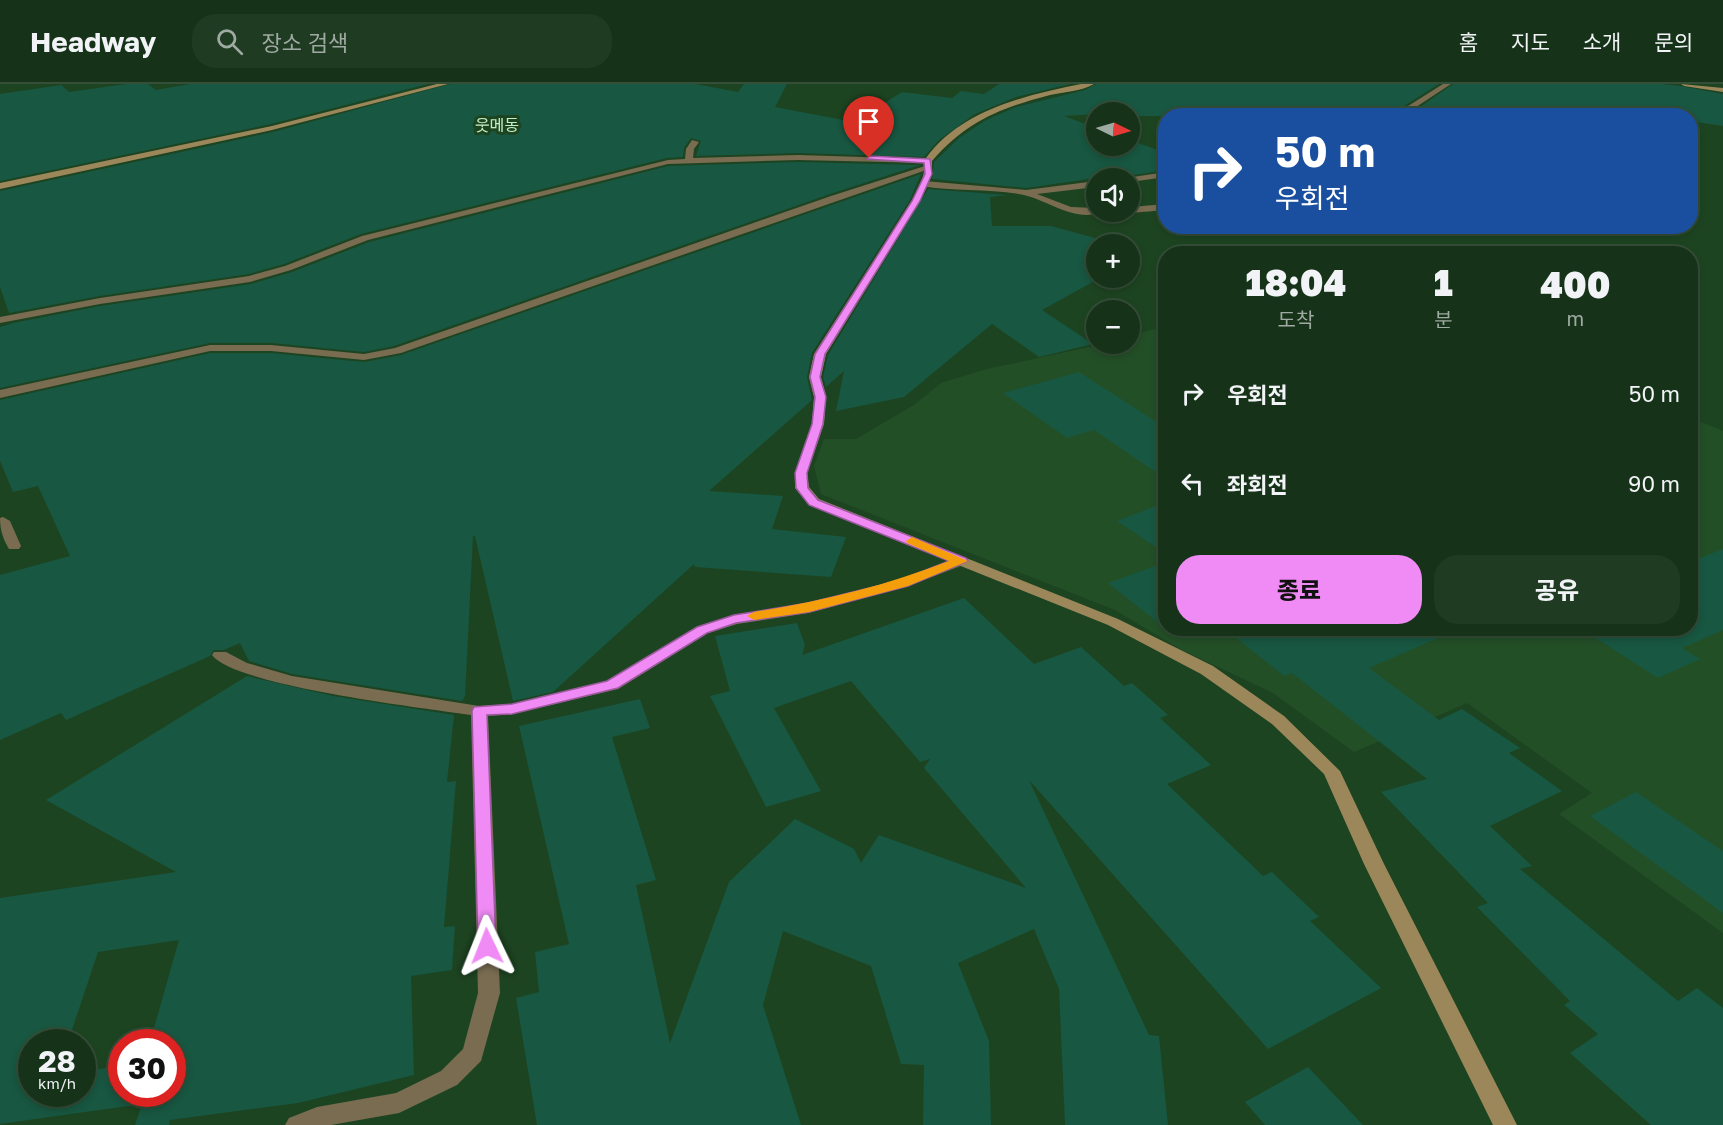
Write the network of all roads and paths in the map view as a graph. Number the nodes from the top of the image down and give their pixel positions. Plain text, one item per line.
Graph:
1 (445, 84) edge
2 (1091, 84) edge
3 (1448, 84) edge
4 (1684, 84) edge
5 (1723, 90) edge
6 (1409, 108) edge
7 (694, 142) dead end
8 (689, 160) junction
9 (928, 164) junction
10 (1158, 175) edge
11 (1140, 178) edge
12 (924, 184) junction
13 (1086, 185) edge
14 (0, 186) edge
15 (1026, 193) junction
16 (1158, 208) edge
17 (1140, 209) edge
18 (1086, 211) edge
19 (0, 320) edge
20 (0, 394) edge
21 (0, 522) edge
22 (14, 546) dead end
23 (961, 561) junction
24 (220, 655) dead end
25 (479, 711) junction
26 (297, 1125) edge
27 (1505, 1125) edge

1 - 14 street
2 - 9 street
3 - 6 street
4 - 5 street
7 - 8 street
8 - 9 street
8 - 19 street
9 - 12 street
9 - 20 street
10 - 11 street
12 - 15 street
12 - 23 street
13 - 15 street
15 - 18 street
16 - 17 street
21 - 22 street
23 - 25 street
23 - 27 street
24 - 25 street
25 - 26 street

